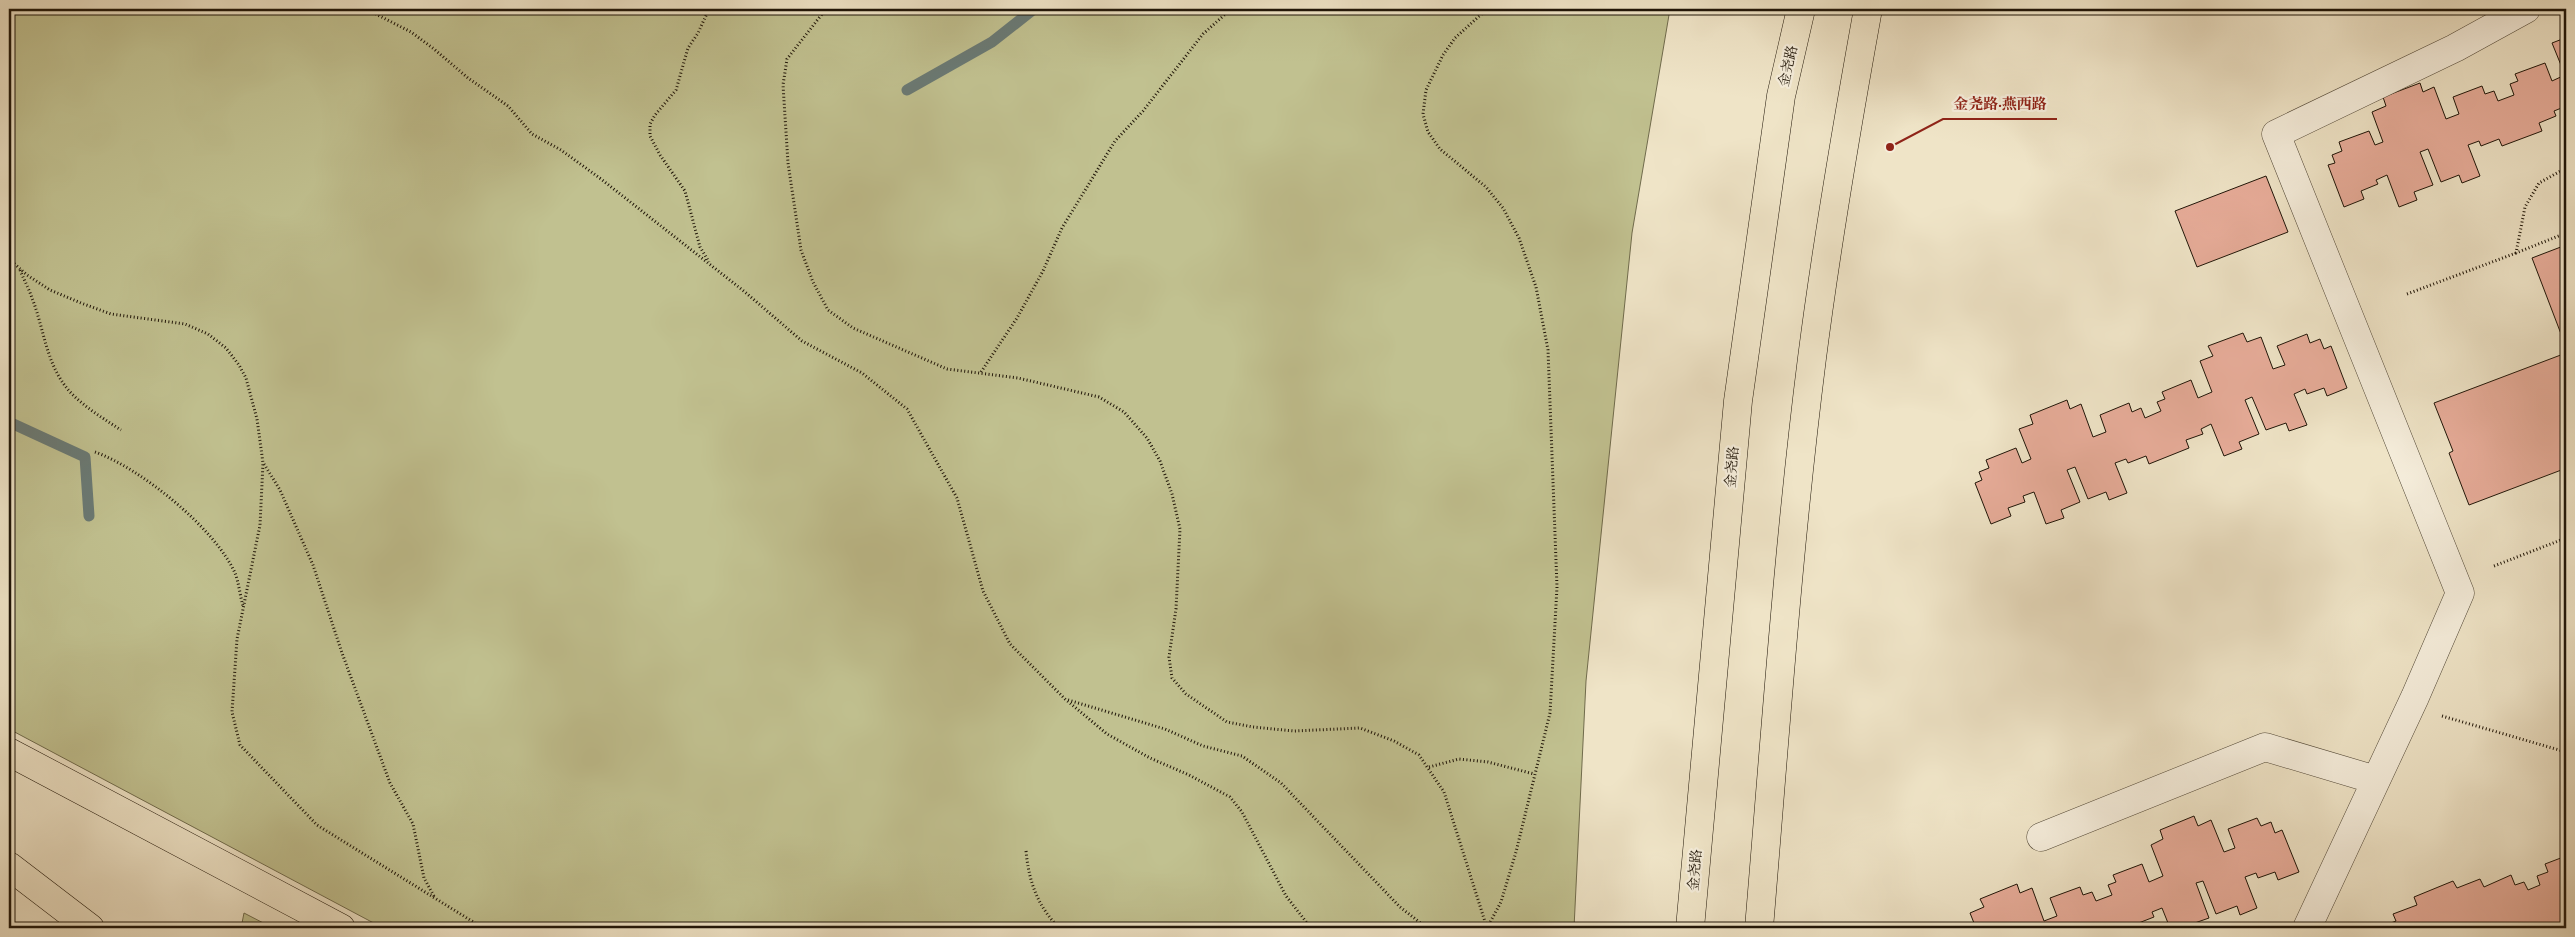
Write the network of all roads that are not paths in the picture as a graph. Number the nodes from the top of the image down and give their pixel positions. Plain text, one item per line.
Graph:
1 (1801, 9) edge
2 (1868, 9) edge
3 (2526, 9) edge
4 (9, 752) edge
5 (2376, 780) junction
6 (2041, 837) dead end
7 (9, 866) edge
8 (90, 928) edge
9 (341, 928) edge
10 (1690, 928) edge
11 (1759, 928) edge
12 (2307, 928) edge

1 - 10 main road, 金尧路
2 - 11 main road
3 - 5 lane
4 - 9 main road
5 - 6 lane
5 - 12 lane
7 - 8 main road

